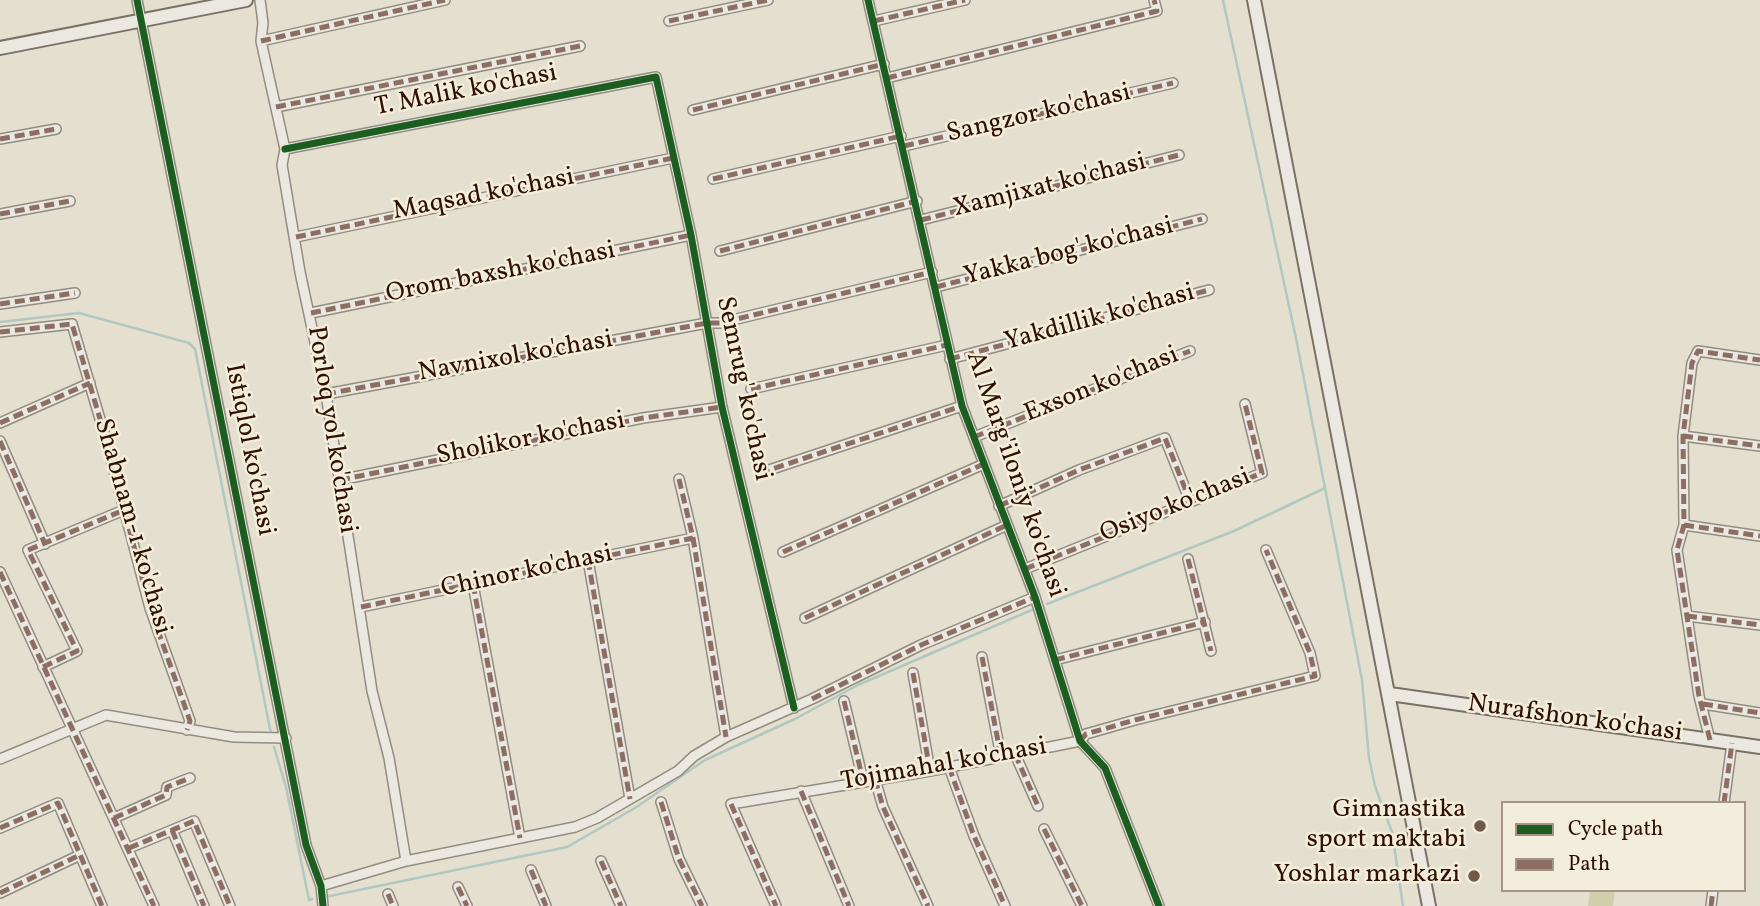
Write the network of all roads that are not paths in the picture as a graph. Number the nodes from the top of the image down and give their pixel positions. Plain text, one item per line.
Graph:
1 (137, 0) edge
2 (246, 0) edge
3 (260, 0) edge
4 (445, 0) edge
5 (768, 0) edge
6 (868, 0) edge
7 (965, 0) edge
8 (1154, 0) edge
9 (1254, 0) edge
10 (141, 21) junction
11 (874, 21) junction
12 (669, 22) dead end
13 (261, 41) junction
14 (580, 46) dead end
15 (0, 48) edge
16 (884, 64) junction
17 (656, 78) joint
18 (887, 78) junction
19 (1173, 83) dead end
20 (275, 107) junction
21 (694, 110) dead end
22 (56, 129) dead end
23 (901, 135) junction
24 (0, 139) edge
25 (904, 146) junction
26 (285, 149) junction
27 (1179, 155) dead end
28 (673, 158) junction
29 (713, 179) dead end
30 (70, 201) dead end
31 (917, 201) junction
32 (0, 214) edge
33 (1202, 219) dead end
34 (921, 220) junction
35 (691, 235) junction
36 (296, 237) junction
37 (720, 251) dead end
38 (932, 272) junction
39 (936, 287) junction
40 (1209, 290) dead end
41 (75, 293) dead end
42 (0, 304) edge
43 (311, 313) junction
44 (707, 323) junction
45 (0, 332) edge
46 (947, 345) junction
47 (1190, 351) dead end
48 (950, 359) junction
49 (1760, 360) edge
50 (90, 383) junction
51 (751, 389) dead end
52 (326, 394) junction
53 (1245, 404) dead end
54 (962, 406) junction
55 (722, 407) junction
56 (0, 423) edge
57 (1683, 436) junction
58 (974, 437) junction
59 (0, 441) edge
60 (1760, 446) edge
61 (984, 464) junction
62 (760, 473) dead end
63 (340, 480) junction
64 (679, 480) dead end
65 (1190, 501) junction
66 (999, 506) junction
67 (124, 510) junction
68 (1684, 525) junction
69 (1007, 526) junction
70 (1760, 536) edge
71 (693, 538) junction
72 (45, 544) junction
73 (1266, 550) dead end
74 (783, 552) dead end
75 (1188, 559) dead end
76 (588, 560) junction
77 (1025, 569) junction
78 (0, 572) edge
79 (473, 584) junction
80 (1035, 597) junction
81 (360, 607) junction
82 (1687, 616) junction
83 (805, 618) dead end
84 (1205, 622) junction
85 (1760, 625) edge
86 (1211, 651) dead end
87 (982, 657) dead end
88 (1055, 660) junction
89 (43, 667) junction
90 (913, 673) dead end
91 (1390, 694) junction
92 (844, 701) dead end
93 (1703, 704) junction
94 (794, 708) junction
95 (1760, 713) edge
96 (72, 729) junction
97 (187, 730) junction
98 (726, 737) junction
99 (286, 738) junction
100 (1710, 740) junction
101 (1080, 741) junction
102 (1732, 743) junction
103 (1760, 747) edge
104 (1015, 754) junction
105 (1001, 757) junction
106 (0, 759) edge
107 (949, 767) junction
108 (930, 771) junction
109 (190, 778) dead end
110 (874, 779) junction
111 (863, 780) junction
112 (801, 791) junction
113 (630, 799) junction
114 (1724, 801) edge
115 (661, 802) dead end
116 (1038, 806) dead end
117 (114, 818) junction
118 (0, 828) edge
119 (1044, 829) dead end
120 (172, 830) junction
121 (520, 838) junction
122 (129, 848) junction
123 (80, 855) junction
124 (406, 861) junction
125 (601, 861) dead end
126 (531, 870) dead end
127 (321, 886) junction
128 (458, 887) dead end
129 (0, 893) edge
130 (388, 894) dead end
131 (102, 906) edge
132 (154, 906) edge
133 (204, 906) edge
134 (230, 906) edge
135 (323, 906) edge
136 (393, 906) edge
137 (467, 906) edge
138 (546, 906) edge
139 (621, 906) edge
140 (702, 906) edge
141 (776, 906) edge
142 (849, 906) edge
143 (928, 906) edge
144 (1005, 906) edge
145 (1082, 906) edge
146 (1159, 906) edge
147 (1429, 906) edge

1 - 10 street, Istiqlol ko'chasi
2 - 10 main road
3 - 13 street, Porloq yol ko'chasi
4 - 13 street
5 - 12 street
6 - 11 street, Al Marg'iloniy ko'chasi
7 - 11 street
8 - 18 street
9 - 91 main road
10 - 15 main road
10 - 99 street, Istiqlol ko'chasi
11 - 16 street, Al Marg'iloniy ko'chasi
13 - 20 street, Porloq yol ko'chasi
14 - 20 street
16 - 18 street, Al Marg'iloniy ko'chasi
16 - 21 street
17 - 26 street, T. Malik ko'chasi
17 - 28 street, Semrug' ko'chasi
18 - 23 street, Al Marg'iloniy ko'chasi
19 - 25 street, Sangzor ko'chasi
20 - 26 street, Porloq yol ko'chasi
22 - 24 street
23 - 25 street, Al Marg'iloniy ko'chasi
23 - 29 street
25 - 31 street, Al Marg'iloniy ko'chasi
26 - 36 street, Porloq yol ko'chasi
27 - 34 street, Xamjixat ko'chasi
28 - 35 street, Semrug' ko'chasi
28 - 36 street, Maqsad ko'chasi
30 - 32 street
31 - 34 street, Al Marg'iloniy ko'chasi
31 - 37 street, Xamjixat ko'chasi
33 - 39 street, Yakka bog' ko'chasi
34 - 38 street, Al Marg'iloniy ko'chasi
35 - 43 street, Orom baxsh ko'chasi
35 - 44 street, Semrug' ko'chasi
36 - 43 street, Porloq yol ko'chasi
38 - 39 street, Al Marg'iloniy ko'chasi
38 - 44 street, Yakka bog' ko'chasi
39 - 46 street, Al Marg'iloniy ko'chasi
40 - 48 street, Yakdillik ko'chasi
41 - 42 street
43 - 52 street, Porloq yol ko'chasi
44 - 52 street, Navnixol ko'chasi
44 - 55 street, Semrug' ko'chasi
45 - 50 street, Shabnam-1 ko'chasi
46 - 48 street, Al Marg'iloniy ko'chasi
46 - 51 street
47 - 58 street, Exson ko'chasi
48 - 54 street, Al Marg'iloniy ko'chasi
49 - 57 street
50 - 56 street
50 - 67 street, Shabnam-1 ko'chasi
52 - 63 street, Porloq yol ko'chasi
53 - 65 street, Osiyo ko'chasi
54 - 58 street, Al Marg'iloniy ko'chasi
54 - 62 street
55 - 63 street, Sholikor ko'chasi
55 - 94 street, Semrug' ko'chasi
57 - 60 street
57 - 68 street
58 - 61 street, Al Marg'iloniy ko'chasi
59 - 72 street
61 - 66 street, Al Marg'iloniy ko'chasi
61 - 74 street
63 - 81 street, Porloq yol ko'chasi
64 - 71 street
65 - 66 street
65 - 77 street, Osiyo ko'chasi
66 - 69 street, Al Marg'iloniy ko'chasi
67 - 72 street
67 - 97 street, Shabnam-1 ko'chasi
68 - 70 street
68 - 82 street
69 - 77 street, Al Marg'iloniy ko'chasi
69 - 83 street
71 - 76 street, Chinor ko'chasi
71 - 98 street
72 - 89 street
73 - 101 street, Tojimahal ko'chasi
75 - 84 street
76 - 79 street, Chinor ko'chasi
76 - 113 street
77 - 80 street, Al Marg'iloniy ko'chasi
78 - 89 street
79 - 81 street, Chinor ko'chasi
79 - 121 street
80 - 88 street, Al Marg'iloniy ko'chasi
80 - 94 street
81 - 124 street, Porloq yol ko'chasi
82 - 85 street
82 - 93 street
84 - 86 street
84 - 88 street
87 - 105 street
88 - 101 street, Al Marg'iloniy ko'chasi
89 - 96 street
90 - 108 street
91 - 100 main road, Nurafshon ko'chasi
91 - 147 main road
92 - 111 street
93 - 95 street
93 - 100 street
94 - 98 street
96 - 97 street
96 - 106 street
96 - 117 street
97 - 99 street
98 - 113 street
99 - 127 street, Istiqlol ko'chasi
100 - 102 main road, Nurafshon ko'chasi
101 - 104 street, Tojimahal ko'chasi
101 - 146 street, Al Marg'iloniy ko'chasi
102 - 103 main road, Nurafshon ko'chasi
102 - 114 street
104 - 105 street, Tojimahal ko'chasi
104 - 116 street
105 - 107 street, Tojimahal ko'chasi
107 - 108 street, Tojimahal ko'chasi
107 - 144 street
108 - 110 street, Tojimahal ko'chasi
109 - 117 street
110 - 111 street, Tojimahal ko'chasi
110 - 143 street
111 - 112 street, Tojimahal ko'chasi
112 - 141 street, Tojimahal ko'chasi
112 - 142 street
113 - 121 street
115 - 140 street
117 - 122 street
118 - 123 street
119 - 145 street
120 - 122 street
120 - 133 street
120 - 134 street
121 - 124 street
122 - 132 street
123 - 129 street
123 - 131 street
124 - 127 street
125 - 139 street
126 - 138 street
127 - 135 street, Istiqlol ko'chasi
128 - 137 street
130 - 136 street

